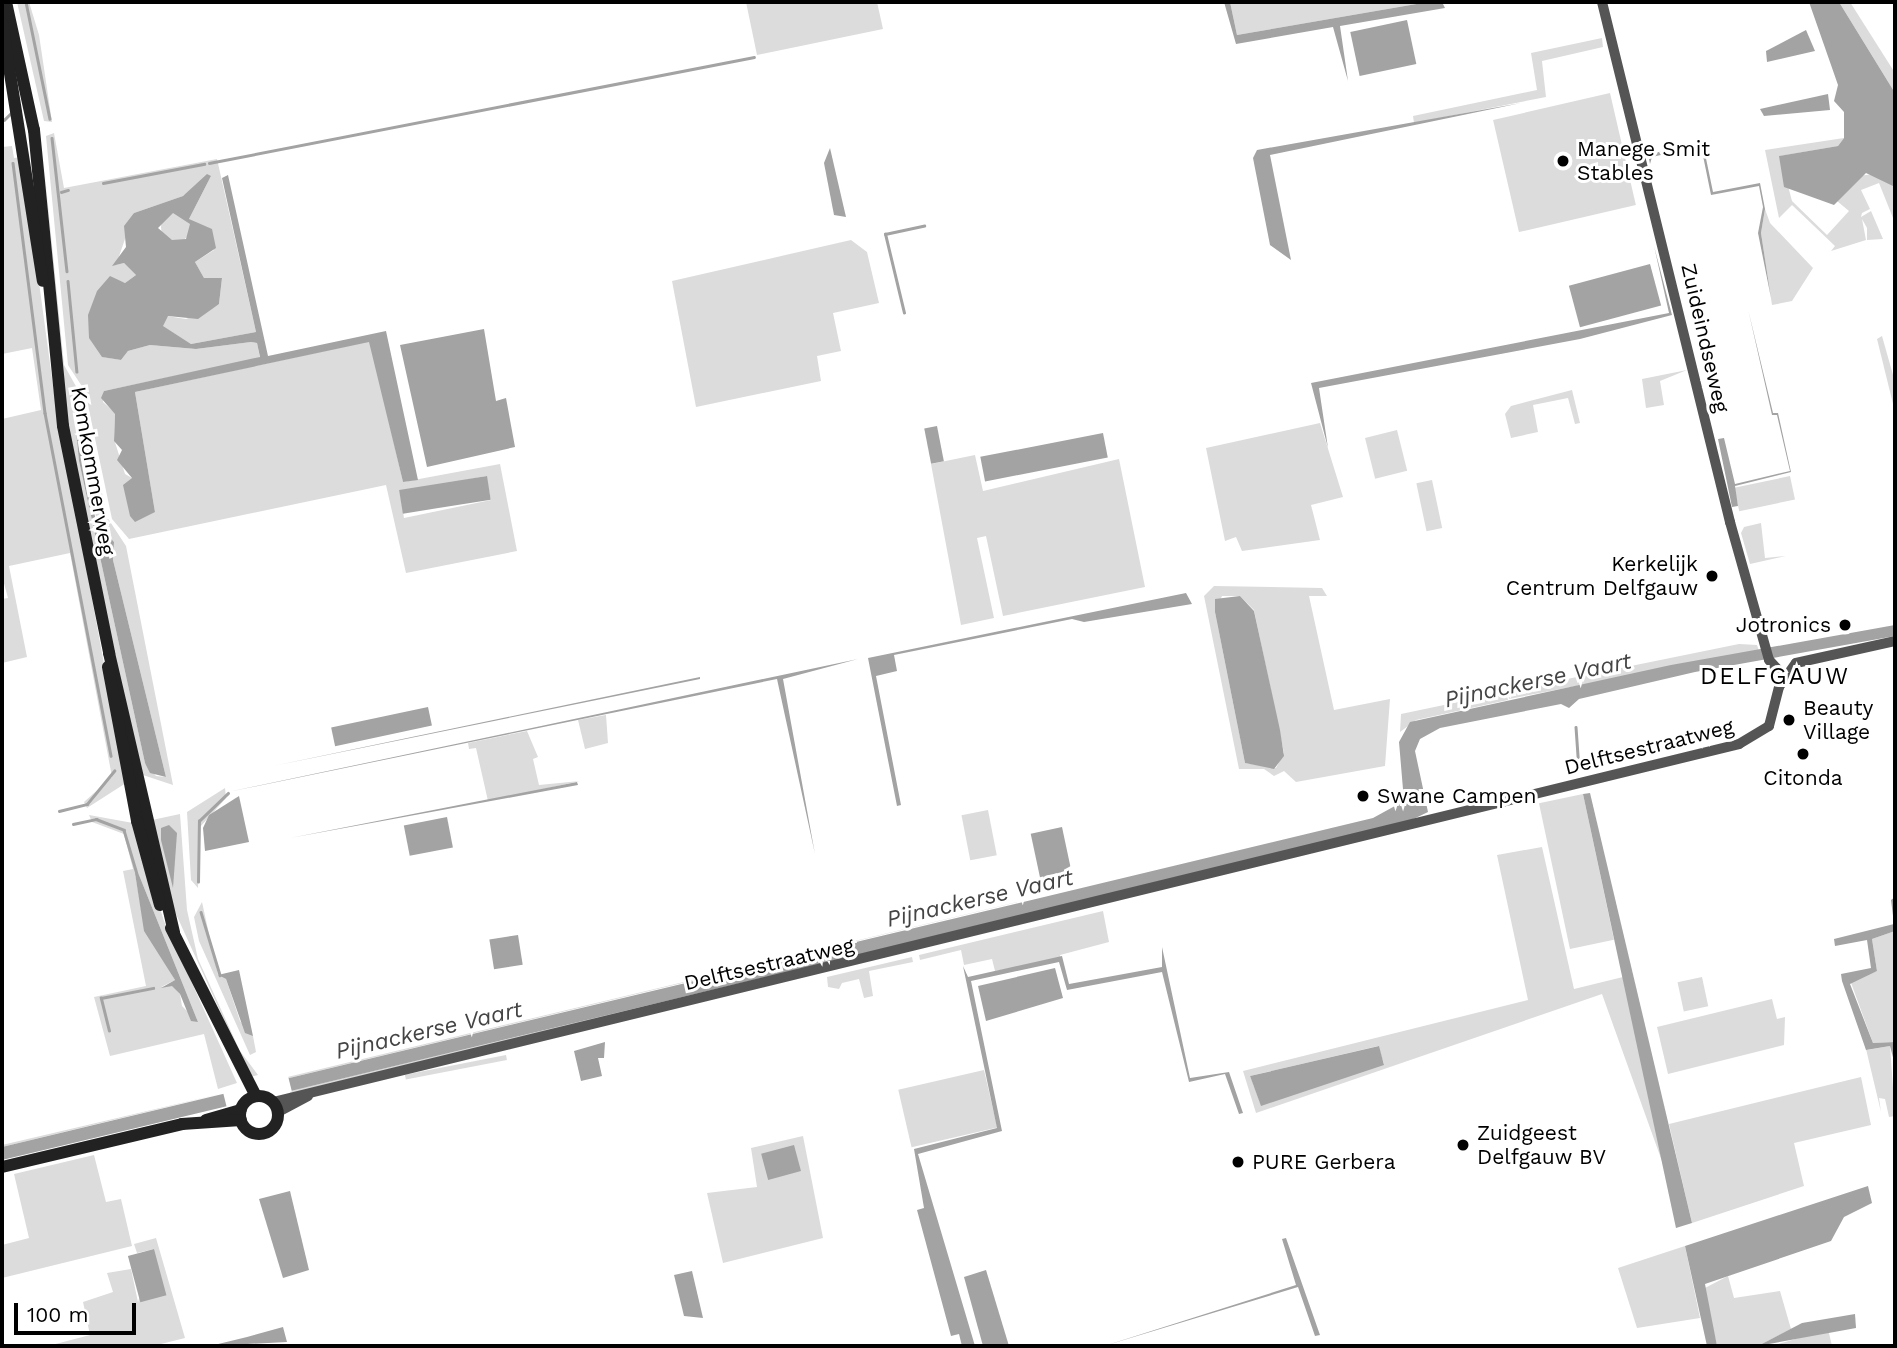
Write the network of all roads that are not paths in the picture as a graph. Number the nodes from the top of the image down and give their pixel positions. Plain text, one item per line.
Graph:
1 (6, 2) edge
2 (1602, 2) edge
3 (2, 23) edge
4 (48, 295) junction
5 (1895, 640) edge
6 (1784, 676) junction
7 (254, 1102) junction
8 (2, 1167) edge

1 - 4 main road, Komkommerweg
2 - 6 street, Zuideindseweg
3 - 4 main road, Komkommerweg
4 - 7 main road, Komkommerweg
5 - 6 street
6 - 7 street, Delftsestraatweg
7 - 8 main road, Delftsestraatweg

